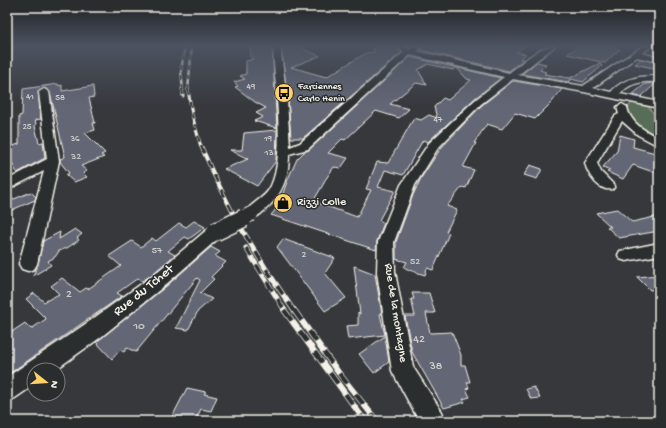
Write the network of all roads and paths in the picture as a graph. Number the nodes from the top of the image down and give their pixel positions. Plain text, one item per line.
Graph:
1 (278, 66) edge
2 (392, 66) edge
3 (472, 66) edge
4 (523, 66) edge
5 (618, 66) edge
6 (512, 75) junction
7 (659, 79) edge
8 (584, 88) junction
9 (44, 92) dead end
10 (612, 95) junction
11 (655, 104) edge
12 (626, 106) junction
13 (659, 115) edge
14 (659, 142) edge
15 (284, 152) junction
16 (53, 161) junction
17 (7, 186) edge
18 (608, 186) dead end
19 (659, 249) edge
20 (626, 256) dead end
21 (28, 264) dead end
22 (48, 362) edge
23 (26, 377) edge
24 (7, 390) edge
25 (433, 421) edge

1 - 15 street, Rue du Tchet
2 - 15 street
3 - 6 street
4 - 6 street, Rue de la montagne
5 - 8 street
6 - 8 street
6 - 25 street, Rue de la montagne
7 - 10 street
8 - 10 street
9 - 16 street
10 - 12 street
11 - 12 street
11 - 13 street
12 - 14 street
12 - 18 street
15 - 22 street, Rue du Tchet, bridge
16 - 17 street
16 - 21 street
19 - 20 street
23 - 24 street

